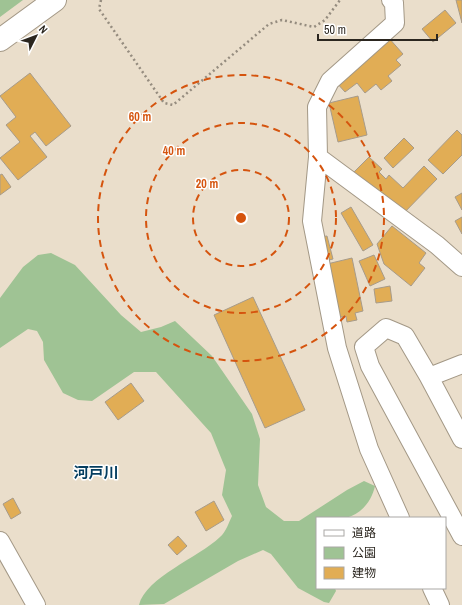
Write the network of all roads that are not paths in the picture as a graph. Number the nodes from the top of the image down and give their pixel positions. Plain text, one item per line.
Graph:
1 (55, 0) edge
2 (391, 0) edge
3 (0, 40) edge
4 (318, 157) junction
5 (462, 267) edge
6 (462, 364) edge
7 (429, 377) junction
8 (462, 439) edge
9 (400, 517) edge
10 (462, 536) edge
11 (0, 541) edge
12 (432, 589) edge
13 (36, 605) edge
14 (440, 605) edge

1 - 3 highway
2 - 4 street
4 - 5 street
4 - 9 street
6 - 7 street
7 - 8 street
7 - 10 street
11 - 13 street
12 - 14 street

